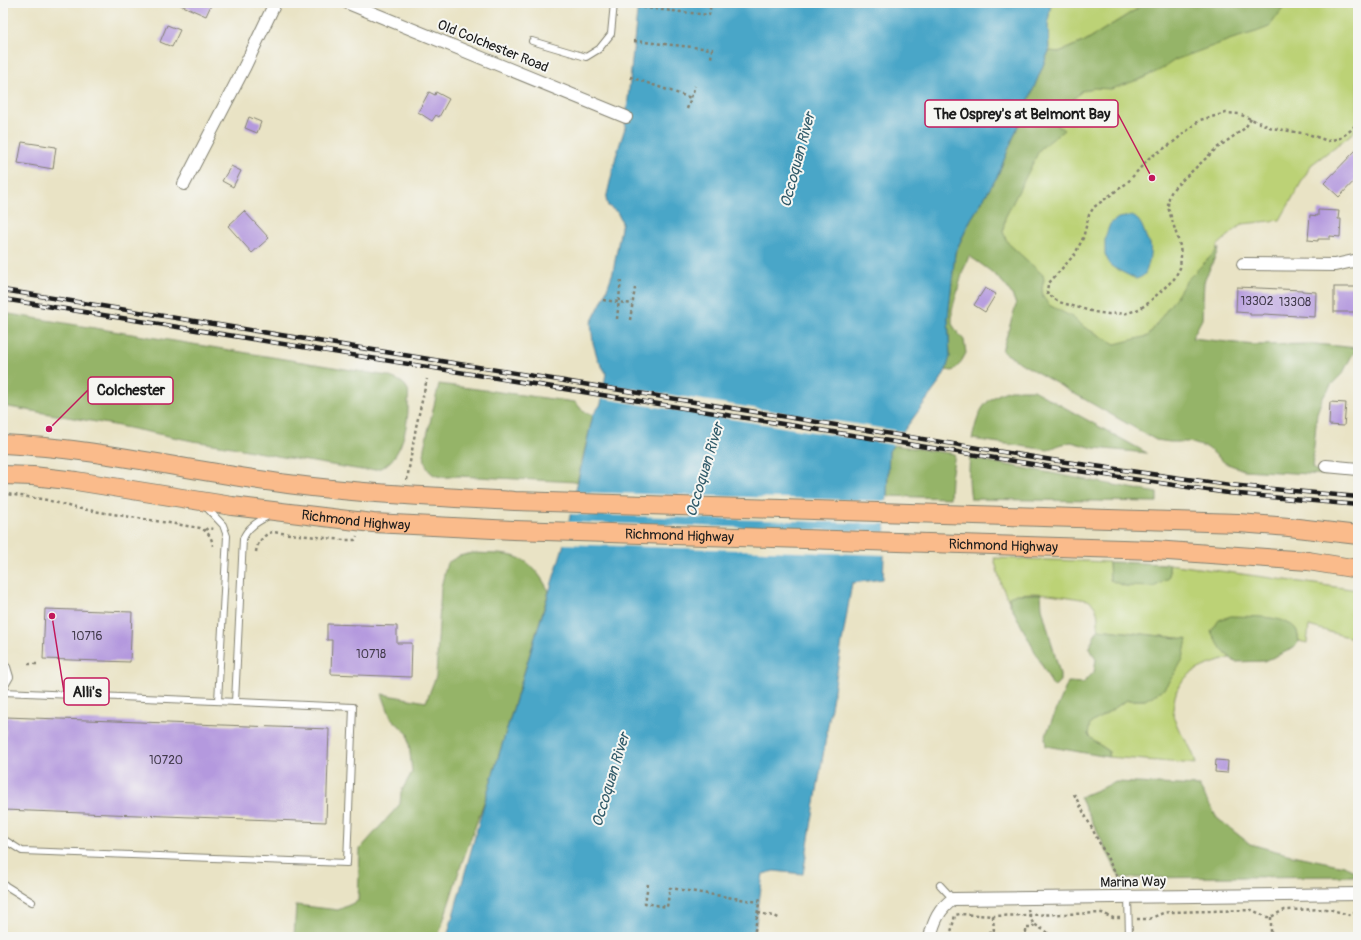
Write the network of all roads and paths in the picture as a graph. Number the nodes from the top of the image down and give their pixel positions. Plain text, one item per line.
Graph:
1 (275, 3) edge
2 (348, 3) edge
3 (614, 3) edge
4 (711, 3) edge
5 (638, 7) dead end
6 (532, 41) dead end
7 (634, 41) dead end
8 (711, 59) dead end
9 (630, 77) dead end
10 (695, 86) dead end
11 (691, 98) junction
12 (687, 109) dead end
13 (626, 117) dead end
14 (1251, 119) junction
15 (1358, 122) edge
16 (184, 184) dead end
17 (1358, 260) edge
18 (1243, 264) dead end
19 (621, 279) dead end
20 (635, 288) dead end
21 (603, 300) dead end
22 (619, 302) junction
23 (633, 304) junction
24 (617, 319) dead end
25 (630, 320) dead end
26 (427, 379) dead end
27 (3, 444) edge
28 (1326, 466) dead end
29 (1358, 469) edge
30 (3, 475) edge
31 (404, 495) junction
32 (3, 496) edge
33 (200, 501) junction
34 (274, 512) junction
35 (358, 522) junction
36 (1358, 535) edge
37 (213, 546) dead end
38 (256, 552) dead end
39 (1358, 569) edge
40 (3, 663) edge
41 (28, 664) dead end
42 (39, 664) dead end
43 (3, 688) edge
44 (3, 692) edge
45 (218, 702) junction
46 (235, 702) junction
47 (1074, 794) dead end
48 (3, 839) edge
49 (3, 884) edge
50 (648, 884) dead end
51 (940, 885) dead end
52 (1358, 894) edge
53 (760, 896) dead end
54 (1128, 897) junction
55 (1026, 898) junction
56 (953, 899) junction
57 (32, 902) dead end
58 (759, 902) junction
59 (1358, 911) edge
60 (758, 913) junction
61 (1029, 915) junction
62 (993, 916) junction
63 (1271, 917) junction
64 (1120, 918) dead end
65 (781, 919) dead end
66 (1136, 919) dead end
67 (1034, 925) junction
68 (989, 932) dead end
69 (1271, 934) dead end
70 (754, 937) edge
71 (930, 937) edge
72 (950, 937) edge
73 (1022, 937) edge
74 (1048, 937) edge
75 (1128, 937) edge

1 - 16 street
2 - 13 street, Old Colchester Road
3 - 6 lane
4 - 5 path
7 - 8 path
9 - 11 path
10 - 11 path
11 - 12 path
14 - 14 path
14 - 15 path
17 - 18 street
19 - 22 path
20 - 23 path
21 - 22 path
22 - 23 path
22 - 24 path
23 - 25 path
26 - 31 path
27 - 31 main road, Richmond Highway
28 - 29 street
30 - 33 main road, Richmond Highway
31 - 36 main road, Richmond Highway
32 - 37 path
33 - 34 main road, Richmond Highway
33 - 45 lane
34 - 35 main road, Richmond Highway
34 - 46 lane
35 - 38 path
35 - 39 main road, Richmond Highway
40 - 43 lane
41 - 42 path
44 - 45 lane
45 - 46 lane
46 - 48 lane
47 - 54 path
49 - 57 lane
50 - 58 path
51 - 56 lane
52 - 54 street, Marina Way
53 - 58 path
54 - 55 street, Marina Way
54 - 75 lane
55 - 56 street, Marina Way
55 - 61 path
56 - 71 street
58 - 60 path
59 - 63 path
60 - 65 path
60 - 70 path
61 - 62 path
61 - 64 path
61 - 67 path
62 - 68 path
62 - 72 path
63 - 66 path
63 - 69 path
67 - 73 path
67 - 74 path

